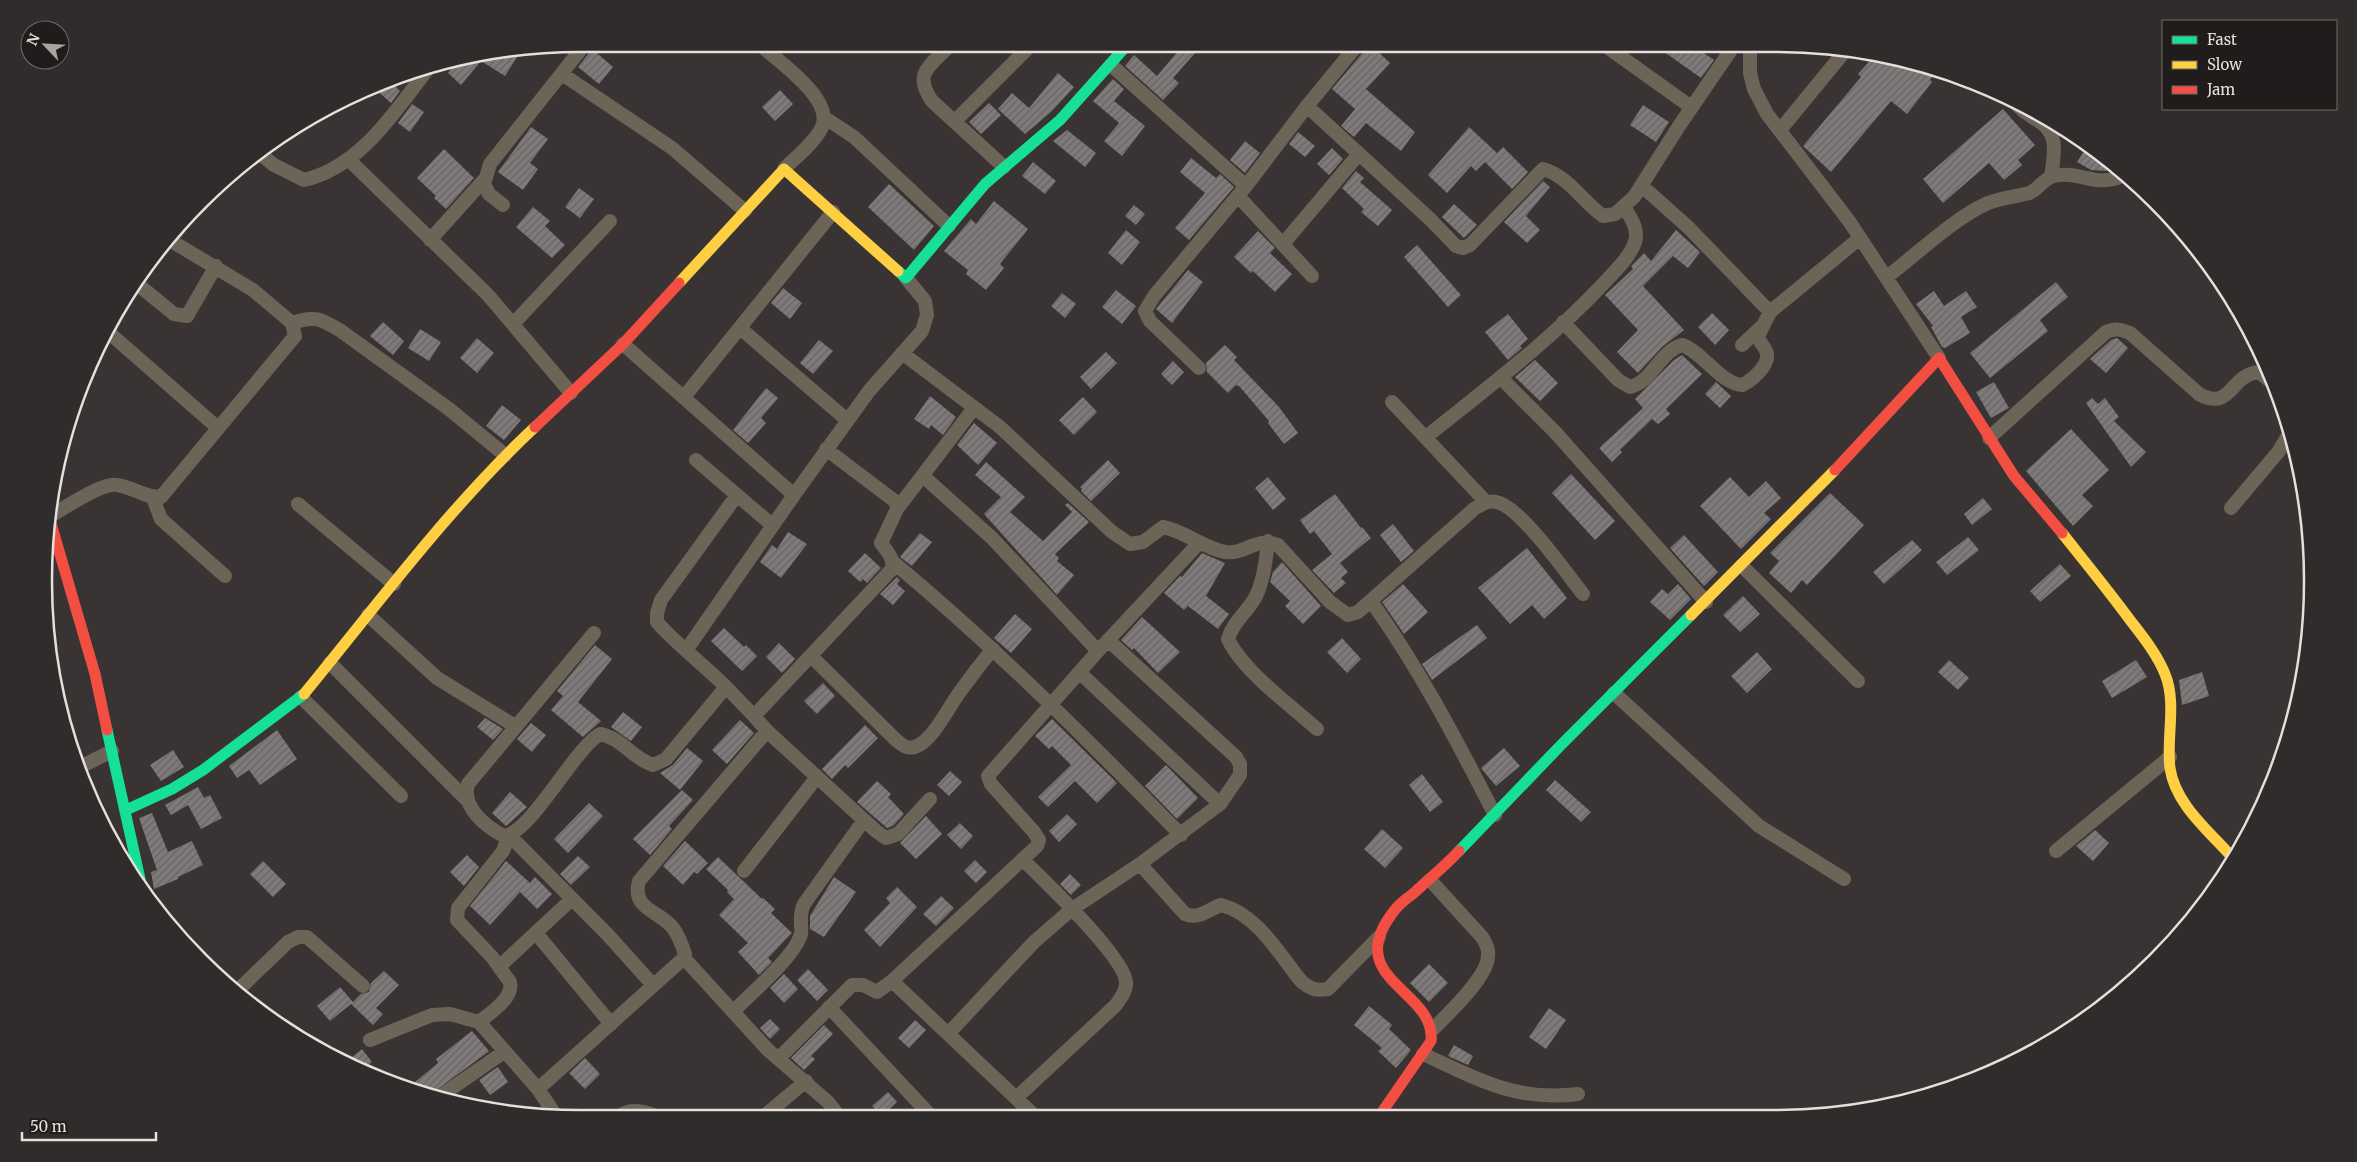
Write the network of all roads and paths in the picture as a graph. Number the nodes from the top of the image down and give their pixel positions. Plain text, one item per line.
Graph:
1 (579, 52) edge
2 (769, 52) edge
3 (944, 52) edge
4 (1024, 52) edge
5 (1122, 52) edge
6 (1351, 52) edge
7 (1614, 52) edge
8 (1729, 52) edge
9 (1750, 52) edge
10 (1840, 57) edge
11 (1111, 65) junction
12 (562, 74) junction
13 (420, 78) edge
14 (1306, 106) junction
15 (1691, 107) junction
16 (825, 118) junction
17 (955, 121) junction
18 (2048, 128) edge
19 (1780, 130) junction
20 (1358, 155) junction
21 (265, 157) edge
22 (349, 160) junction
23 (1004, 167) junction
24 (784, 169) junction
25 (2051, 177) junction
26 (2117, 178) edge
27 (484, 180) junction
28 (1642, 186) junction
29 (1242, 191) junction
30 (503, 205) dead end
31 (1624, 207) junction
32 (745, 212) junction
33 (833, 212) junction
34 (610, 221) dead end
35 (949, 226) junction
36 (1860, 238) junction
37 (430, 240) junction
38 (176, 243) edge
39 (1283, 244) junction
40 (216, 266) junction
41 (1312, 276) dead end
42 (1887, 277) junction
43 (906, 278) junction
44 (142, 286) edge
45 (1770, 312) junction
46 (1564, 322) junction
47 (292, 323) junction
48 (514, 324) junction
49 (1761, 327) junction
50 (740, 328) junction
51 (113, 336) edge
52 (623, 344) junction
53 (1742, 345) dead end
54 (902, 353) junction
55 (1939, 358) junction
56 (1199, 368) dead end
57 (2262, 374) edge
58 (1501, 378) junction
59 (571, 393) junction
60 (684, 397) junction
61 (1392, 402) dead end
62 (974, 408) junction
63 (847, 420) junction
64 (218, 428) junction
65 (1426, 438) junction
66 (1989, 438) junction
67 (2285, 441) edge
68 (826, 450) junction
69 (506, 454) junction
70 (696, 460) dead end
71 (923, 476) junction
72 (737, 495) junction
73 (794, 495) junction
74 (153, 498) junction
75 (1486, 502) junction
76 (298, 504) dead end
77 (2231, 508) dead end
78 (897, 509) junction
79 (57, 512) edge
80 (772, 525) junction
81 (55, 537) edge
82 (1268, 541) junction
83 (1199, 543) junction
84 (893, 562) junction
85 (1742, 566) junction
86 (225, 576) dead end
87 (394, 584) junction
88 (1583, 594) dead end
89 (1371, 601) junction
90 (1706, 602) junction
91 (368, 615) junction
92 (594, 633) dead end
93 (1108, 640) junction
94 (687, 649) junction
95 (993, 649) junction
96 (1098, 651) junction
97 (811, 656) junction
98 (330, 663) junction
99 (1080, 673) junction
100 (1858, 681) dead end
101 (726, 687) junction
102 (1614, 693) junction
103 (301, 697) junction
104 (1051, 703) junction
105 (754, 716) junction
106 (515, 726) junction
107 (1318, 729) dead end
108 (767, 731) junction
109 (112, 751) junction
110 (2170, 757) junction
111 (86, 764) edge
112 (817, 777) junction
113 (400, 796) dead end
114 (466, 800) junction
115 (930, 800) dead end
116 (1220, 804) junction
117 (126, 810) junction
118 (1495, 815) junction
119 (864, 820) junction
120 (1181, 835) junction
121 (510, 836) junction
122 (2056, 850) dead end
123 (2229, 853) edge
124 (1023, 860) junction
125 (1140, 864) junction
126 (137, 868) edge
127 (744, 871) dead end
128 (1844, 879) dead end
129 (1430, 880) junction
130 (572, 899) junction
131 (1072, 909) junction
132 (536, 933) junction
133 (1379, 937) junction
134 (684, 958) junction
135 (500, 966) junction
136 (892, 981) junction
137 (653, 985) junction
138 (242, 986) edge
139 (363, 986) dead end
140 (829, 1007) junction
141 (733, 1012) junction
142 (479, 1022) junction
143 (611, 1024) junction
144 (1432, 1030) junction
145 (948, 1034) junction
146 (370, 1040) dead end
147 (504, 1052) junction
148 (1423, 1054) junction
149 (779, 1058) junction
150 (806, 1081) junction
151 (538, 1089) junction
152 (447, 1092) edge
153 (1578, 1094) dead end
154 (1016, 1098) junction
155 (551, 1108) edge
156 (772, 1110) edge
157 (833, 1110) edge
158 (925, 1110) edge
159 (1029, 1110) edge
160 (1384, 1110) edge

1 - 12 street
2 - 16 street
3 - 17 street
4 - 17 street
5 - 11 street
6 - 14 street
7 - 15 street
8 - 15 street
9 - 19 street
10 - 19 street
11 - 23 street
11 - 29 street
12 - 27 street
12 - 32 street
13 - 22 street
14 - 20 street
14 - 29 street
15 - 28 street
16 - 24 street
16 - 35 street
17 - 23 street
18 - 25 street
19 - 36 street
20 - 31 street
20 - 39 street
21 - 22 street
22 - 37 street
23 - 35 street
24 - 32 street
24 - 33 street
25 - 26 street
25 - 42 street
27 - 30 street
27 - 37 street
28 - 31 street
28 - 45 street
29 - 39 street
29 - 56 street
31 - 46 street
32 - 52 street
33 - 43 street
33 - 50 street
34 - 48 street
35 - 43 street
36 - 42 street
36 - 45 street
37 - 48 street
38 - 40 street
39 - 41 street
40 - 44 street
40 - 47 street
42 - 55 street
43 - 54 street
45 - 49 street
46 - 49 street
46 - 58 street
47 - 64 street
47 - 69 street
48 - 59 street
49 - 53 street
50 - 60 street
50 - 63 street
51 - 64 street
52 - 59 street
52 - 60 street
54 - 62 street
54 - 63 street
55 - 66 street
55 - 85 street
57 - 66 street
58 - 65 street
58 - 90 street
59 - 69 street
60 - 73 street
61 - 65 street
62 - 71 street
62 - 83 street
63 - 68 street
64 - 74 street
65 - 75 street
66 - 110 street
67 - 77 street
68 - 73 street
68 - 78 street
69 - 87 street
70 - 72 street
71 - 78 street
71 - 96 street
72 - 80 street
72 - 94 street
73 - 80 street
74 - 79 street
74 - 86 street
75 - 88 street
75 - 89 street
76 - 87 street
78 - 84 street
80 - 94 street
81 - 109 street
82 - 83 street
82 - 89 street
82 - 107 street
83 - 93 street
84 - 95 street
84 - 97 street
85 - 90 street
85 - 100 street
87 - 91 street
89 - 118 street
90 - 102 street
91 - 98 street
91 - 106 street
92 - 106 street
93 - 96 street
93 - 116 street
94 - 101 street
95 - 97 street
95 - 104 street
96 - 99 street
97 - 105 street
98 - 103 street
98 - 114 street
99 - 104 street
99 - 116 street
101 - 105 street
101 - 121 street
102 - 118 street
102 - 128 street
103 - 113 street
103 - 117 street
104 - 120 street
104 - 124 street
105 - 108 street
106 - 114 street
108 - 112 street
108 - 134 street
109 - 111 street
109 - 117 street
110 - 122 street
110 - 123 street
112 - 119 street
112 - 127 street
114 - 121 street
115 - 119 street
116 - 120 street
117 - 126 street
118 - 129 street
119 - 141 street
120 - 125 street
121 - 130 street
121 - 135 street
124 - 131 street
124 - 136 street
125 - 131 street
125 - 133 street
129 - 133 street
129 - 144 street
130 - 132 street
130 - 137 street
131 - 145 street
131 - 154 street
132 - 135 street
132 - 143 street
133 - 144 street
134 - 137 street
134 - 141 street
135 - 142 street
136 - 140 street
136 - 145 street
137 - 143 street
138 - 139 street
140 - 149 street
140 - 158 street
141 - 149 street
142 - 146 street
142 - 147 street
143 - 151 street
144 - 148 street
145 - 154 street
147 - 151 street
147 - 152 street
148 - 153 street
148 - 160 street
149 - 150 street
150 - 156 street
150 - 157 street
151 - 155 street
154 - 159 street

